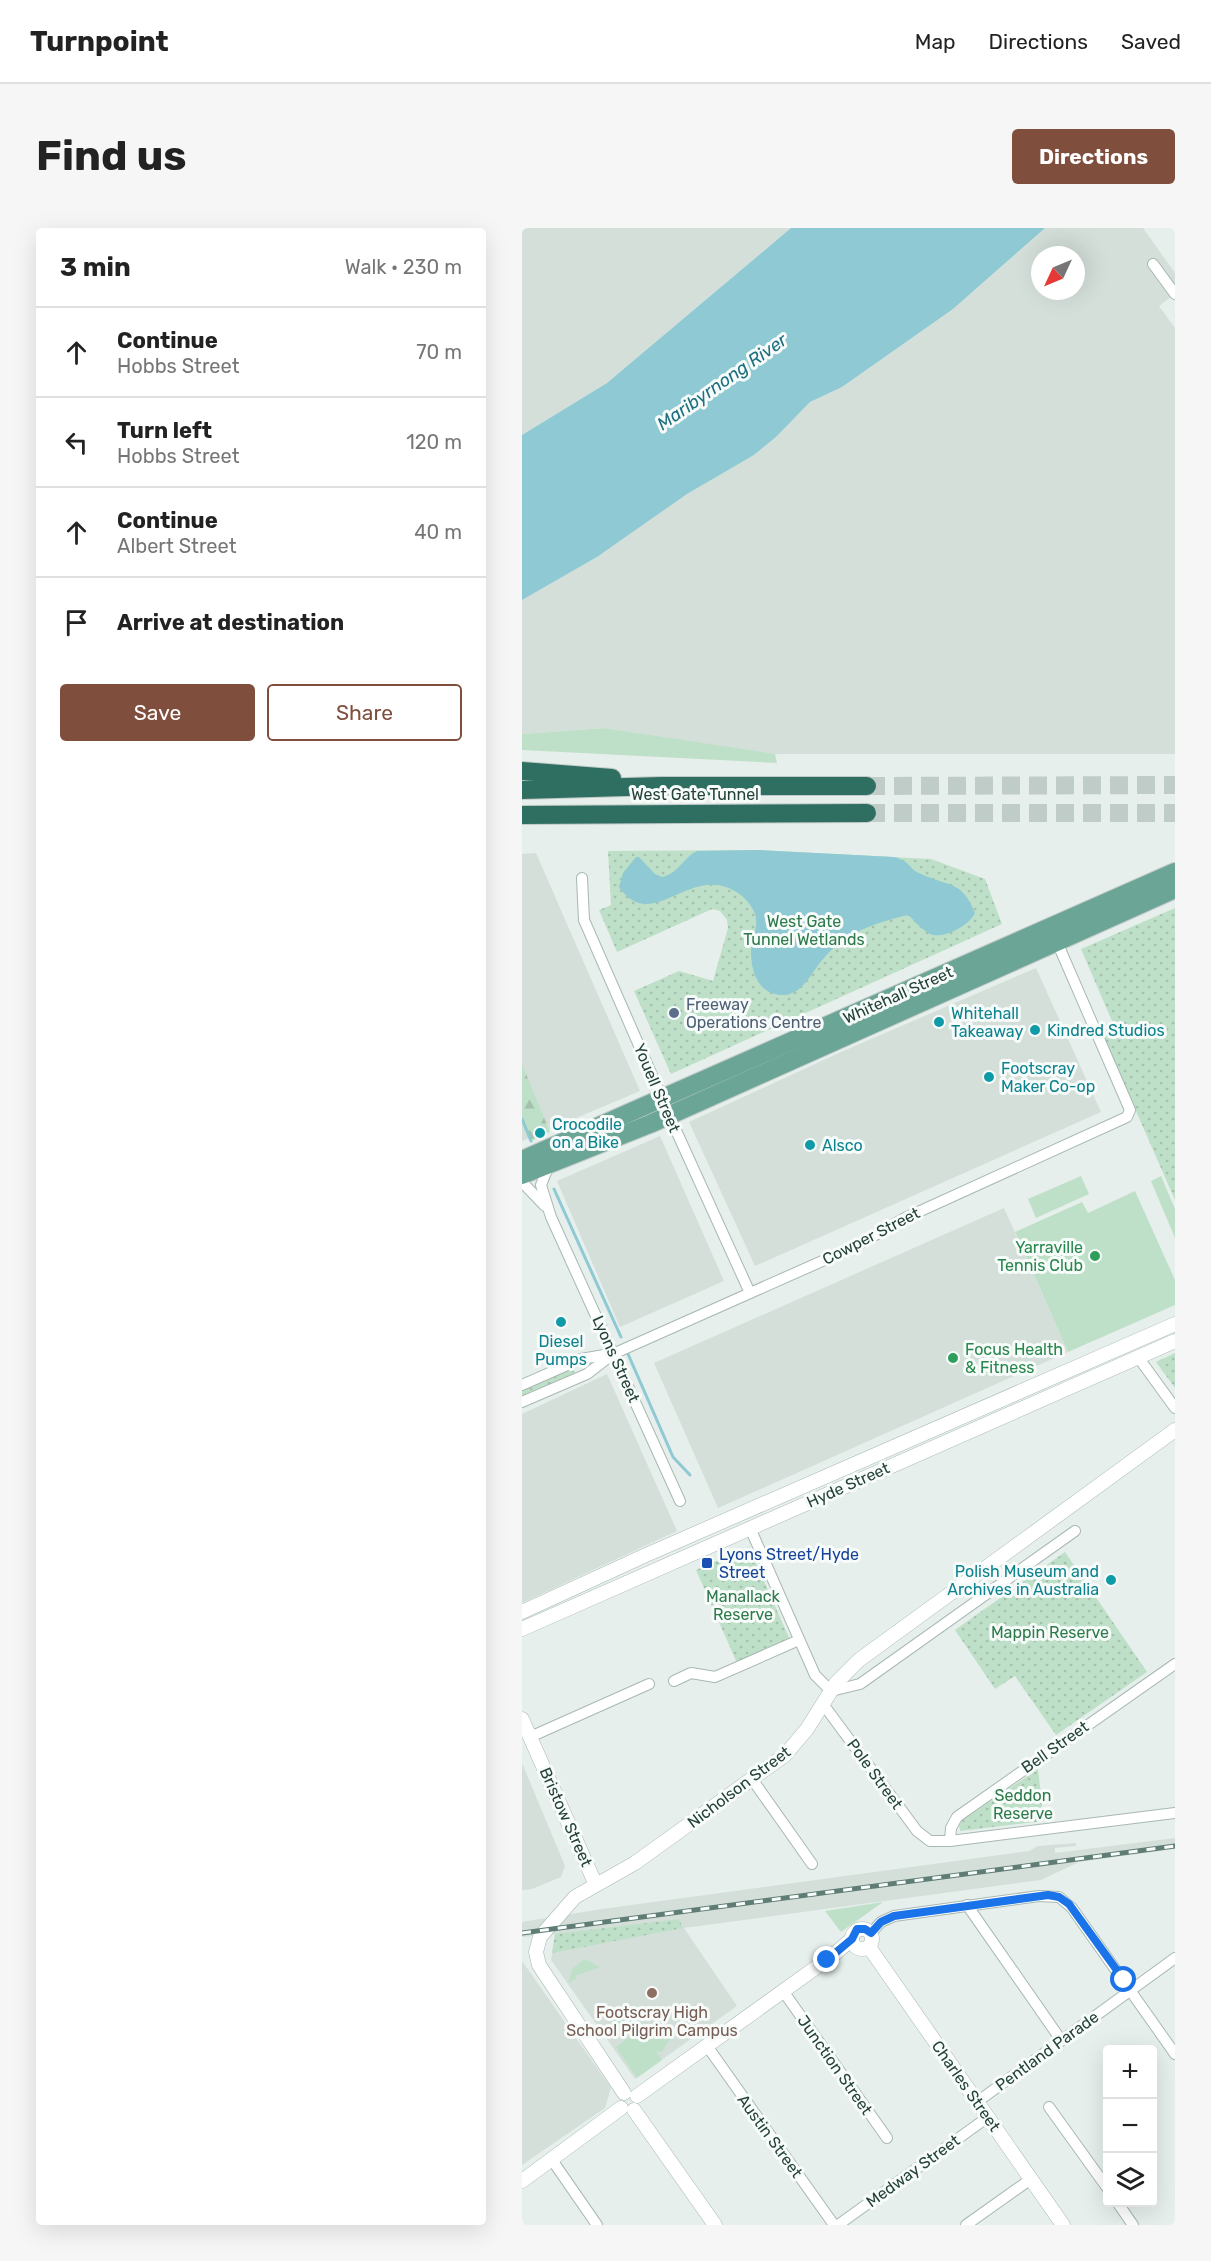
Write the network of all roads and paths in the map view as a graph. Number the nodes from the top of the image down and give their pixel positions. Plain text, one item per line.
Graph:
1 (1153, 264) dead end
2 (1175, 294) edge
3 (522, 771) edge
4 (661, 786) junction
5 (867, 786) tunnel mouth
6 (522, 790) edge
7 (867, 813) tunnel mouth
8 (522, 816) edge
9 (1175, 872) edge
10 (582, 878) dead end
11 (1175, 889) edge
12 (1053, 934) junction
13 (666, 1106) junction
14 (523, 1160) edge
15 (549, 1165) junction
16 (522, 1182) edge
17 (551, 1216) junction
18 (750, 1293) junction
19 (1175, 1324) edge
20 (1175, 1341) edge
21 (1128, 1345) junction
22 (613, 1354) junction
23 (1138, 1357) junction
24 (522, 1385) edge
25 (522, 1402) edge
26 (1175, 1408) edge
27 (1175, 1430) edge
28 (680, 1501) dead end
29 (750, 1528) junction
30 (1075, 1531) dead end
31 (694, 1535) junction
32 (701, 1550) junction
33 (522, 1612) edge
34 (522, 1629) edge
35 (799, 1640) junction
36 (1175, 1664) edge
37 (674, 1681) dead end
38 (649, 1684) dead end
39 (831, 1691) junction
40 (823, 1704) junction
41 (522, 1719) edge
42 (530, 1737) junction
43 (752, 1779) junction
44 (1175, 1813) edge
45 (950, 1841) junction
46 (812, 1864) dead end
47 (595, 1883) junction
48 (967, 1905) junction
49 (862, 1941) junction
50 (1175, 1958) edge
51 (1131, 1989) junction
52 (783, 1991) junction
53 (1061, 2040) junction
54 (707, 2046) junction
55 (1175, 2054) edge
56 (630, 2094) junction
57 (977, 2102) junction
58 (1049, 2107) dead end
59 (628, 2109) junction
60 (988, 2117) junction
61 (887, 2138) dead end
62 (552, 2160) junction
63 (1031, 2179) junction
64 (522, 2181) edge
65 (1103, 2183) edge
66 (1120, 2207) edge
67 (597, 2225) edge
68 (715, 2225) edge
69 (836, 2225) edge
70 (966, 2225) edge
71 (1063, 2225) edge
72 (1133, 2225) edge

1 - 2 street
3 - 4 highway
4 - 5 highway, West Gate Tunnel
4 - 6 highway, West Gate Tunnel
7 - 8 highway, West Gate Tunnel
9 - 12 main road, Whitehall Street
10 - 13 street, Youell Street
11 - 12 main road, Whitehall Street
12 - 13 main road, Whitehall Street
12 - 18 street, Cowper Street
13 - 14 main road, Whitehall Street
13 - 15 main road, Whitehall Street
13 - 18 street, Youell Street
14 - 15 main road, Whitehall Street
15 - 17 street, Lyons Street
16 - 17 street, Lyons Street
17 - 22 street, Lyons Street
18 - 22 street, Cowper Street
19 - 21 street, Hyde Street
20 - 23 street, Hyde Street
21 - 23 street
21 - 31 street, Hyde Street
22 - 24 street, Cowper Street
22 - 25 street, Cowper Street
22 - 28 street, Lyons Street
23 - 26 street
23 - 29 street, Hyde Street
27 - 39 street, Nicholson Street
29 - 32 street, Hyde Street
29 - 35 street
30 - 39 street
31 - 32 street
31 - 33 street, Hyde Street
32 - 34 street, Hyde Street
35 - 37 street
35 - 39 street
36 - 45 street, Bell Street
38 - 42 street
39 - 40 street, Nicholson Street
40 - 43 street, Nicholson Street
40 - 45 street, Pole Street
41 - 42 street, Bristow Street
42 - 47 street, Bristow Street
43 - 46 street
43 - 47 street, Nicholson Street
44 - 45 street
47 - 56 street, Nicholson Street
48 - 49 street
48 - 51 street
48 - 53 street
49 - 52 street
49 - 57 street, Charles Street
50 - 51 street, Pentland Parade
51 - 53 street, Pentland Parade
51 - 55 street
52 - 54 street
52 - 61 street, Junction Street
53 - 57 street, Pentland Parade
54 - 56 street
54 - 69 street, Austin Street
56 - 59 street
57 - 60 street, Charles Street
58 - 65 street
59 - 62 street
59 - 68 street
60 - 63 street, Charles Street
60 - 69 street, Medway Street
62 - 64 street
62 - 67 street
63 - 70 street
63 - 71 street, Charles Street
66 - 72 street

